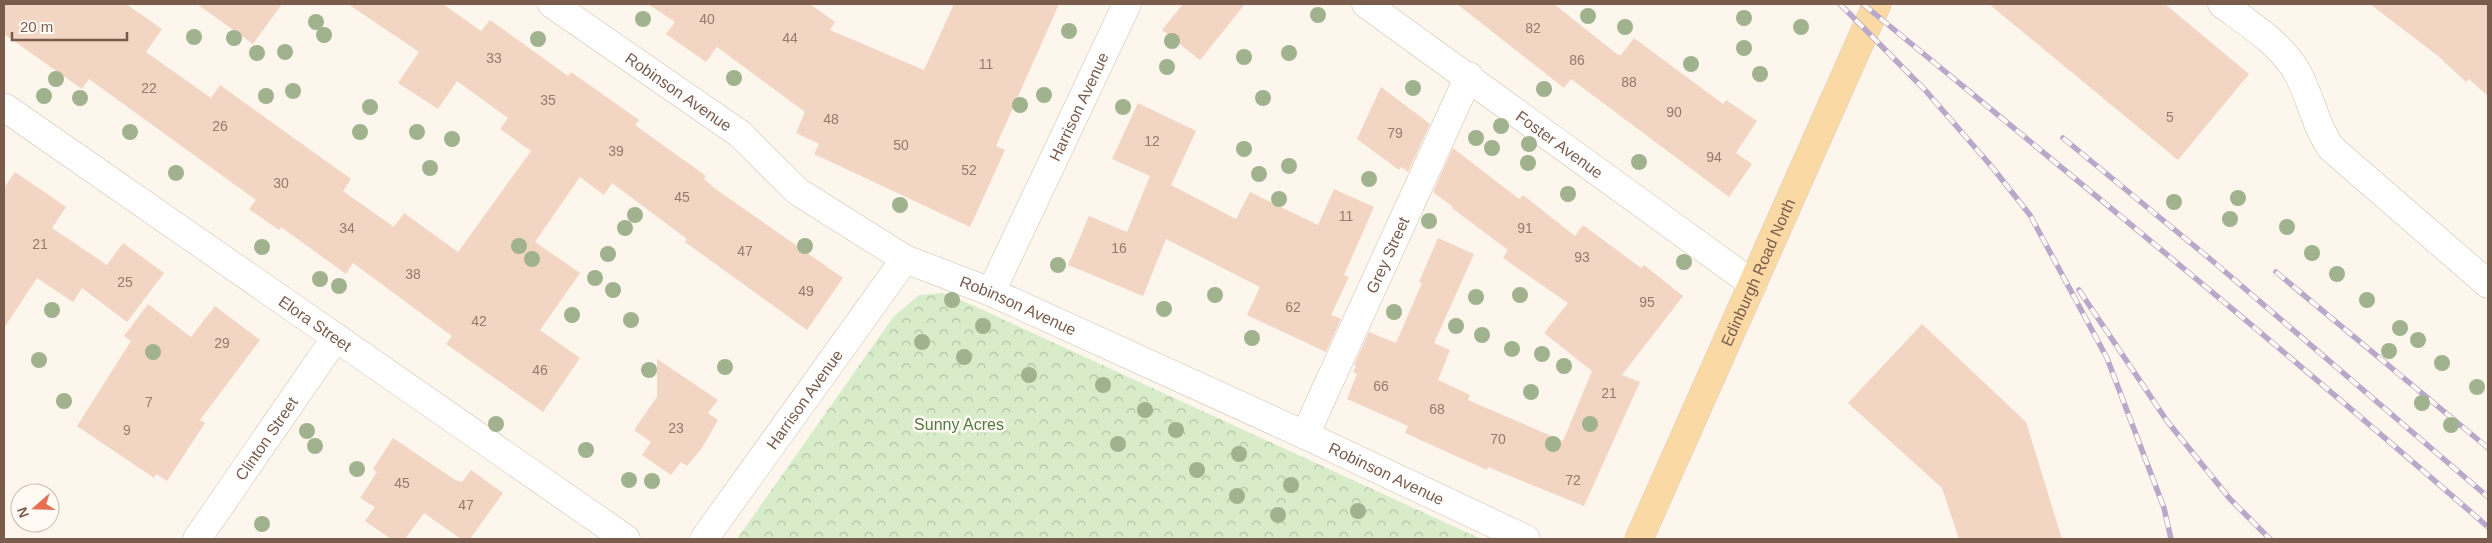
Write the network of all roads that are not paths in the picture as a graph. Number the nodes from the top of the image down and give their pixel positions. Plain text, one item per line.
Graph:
1 (552, 4) edge
2 (1127, 4) edge
3 (1366, 4) edge
4 (1877, 4) edge
5 (2222, 4) edge
6 (1469, 76) junction
7 (4, 107) edge
8 (905, 259) junction
9 (1753, 284) junction
10 (2488, 284) edge
11 (991, 292) junction
12 (336, 337) junction
13 (1305, 435) junction
14 (197, 539) edge
15 (626, 539) edge
16 (704, 539) edge
17 (1526, 539) edge
18 (1639, 539) edge

1 - 8 street, Robinson Avenue
2 - 11 street, Harrison Avenue
3 - 6 street, Foster Avenue
4 - 9 main road, Edinburgh Road North
5 - 10 street
6 - 9 street, Foster Avenue
6 - 13 street, Grey Street
7 - 12 street, Elora Street
8 - 11 street, Robinson Avenue
8 - 16 street, Harrison Avenue
9 - 18 main road, Edinburgh Road North
11 - 13 street, Robinson Avenue
12 - 14 street, Clinton Street
12 - 15 street, Elora Street
13 - 17 street, Robinson Avenue

